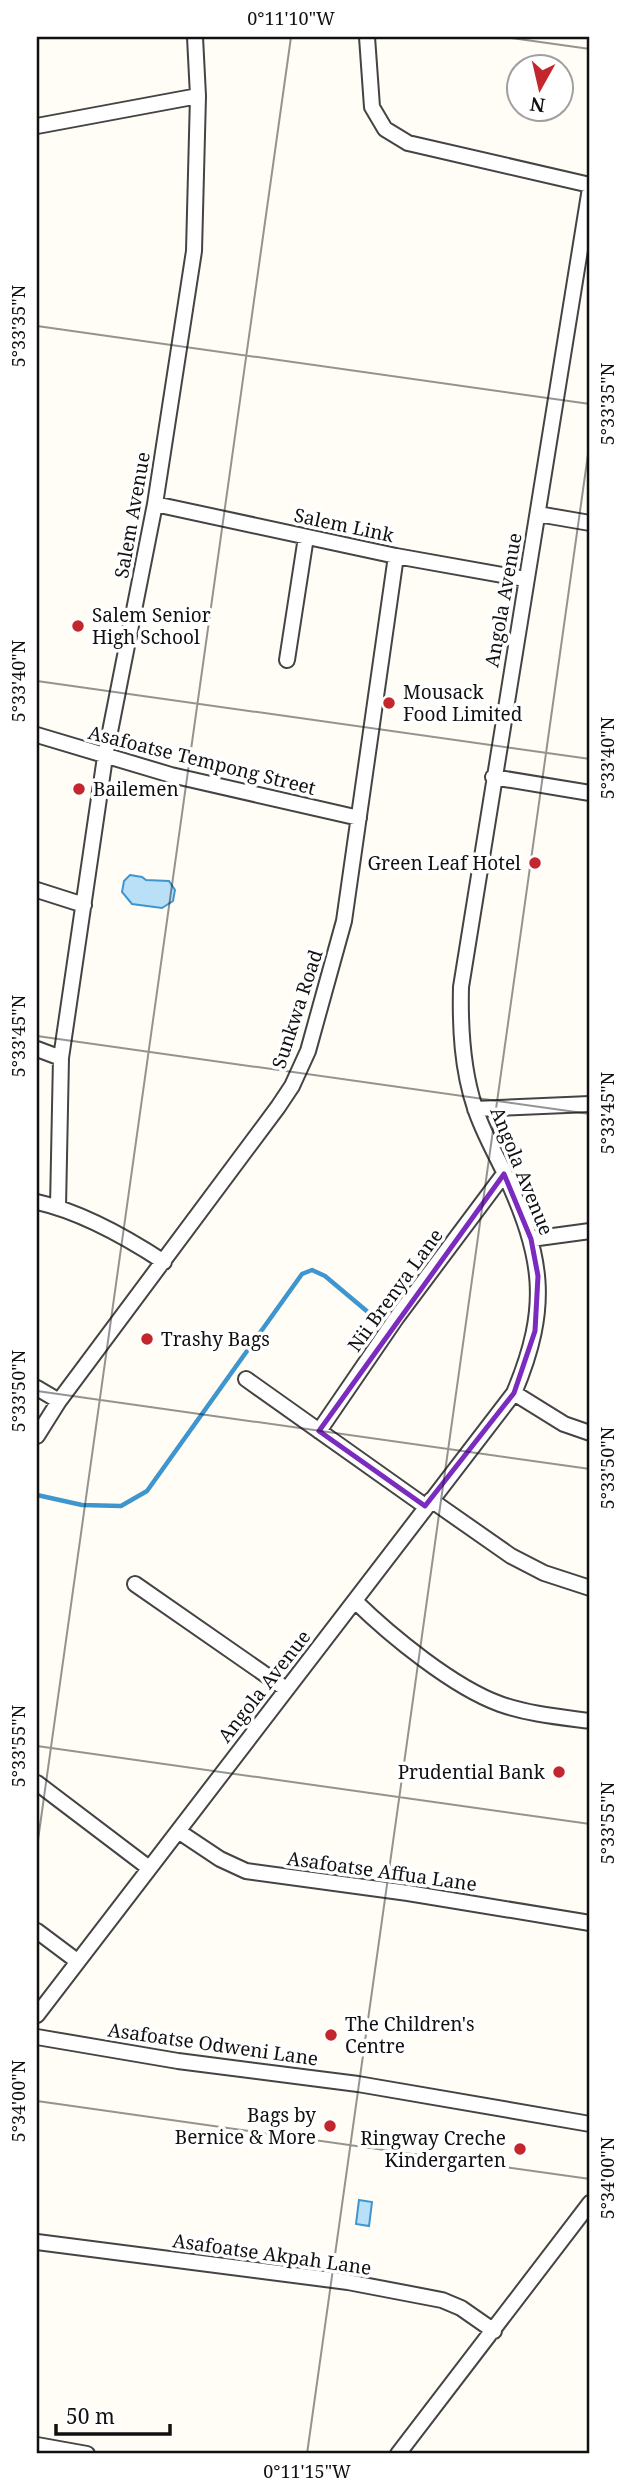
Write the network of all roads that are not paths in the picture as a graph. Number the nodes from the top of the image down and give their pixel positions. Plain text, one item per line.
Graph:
1 (195, 37) edge
2 (367, 37) edge
3 (198, 96) junction
4 (37, 126) edge
5 (590, 187) edge
6 (155, 504) junction
7 (538, 514) junction
8 (590, 523) edge
9 (306, 537) junction
10 (396, 556) junction
11 (525, 579) junction
12 (286, 660) dead end
13 (37, 735) edge
14 (105, 757) junction
15 (493, 777) junction
16 (590, 793) edge
17 (359, 818) junction
18 (37, 890) edge
19 (84, 905) junction
20 (37, 1049) edge
21 (61, 1058) junction
22 (590, 1104) edge
23 (475, 1109) junction
24 (505, 1174) junction
25 (37, 1202) edge
26 (58, 1207) junction
27 (590, 1231) edge
28 (531, 1239) junction
29 (164, 1262) junction
30 (246, 1379) dead end
31 (37, 1388) edge
32 (514, 1393) junction
33 (59, 1401) junction
34 (319, 1431) junction
35 (590, 1433) edge
36 (37, 1436) edge
37 (428, 1503) junction
38 (135, 1584) dead end
39 (590, 1588) edge
40 (355, 1601) junction
41 (286, 1689) junction
42 (590, 1721) edge
43 (37, 1783) edge
44 (178, 1831) junction
45 (149, 1868) junction
46 (590, 1923) edge
47 (37, 1931) edge
48 (77, 1961) junction
49 (37, 2015) edge
50 (37, 2037) edge
51 (590, 2124) edge
52 (590, 2203) edge
53 (37, 2242) edge
54 (494, 2331) junction
55 (37, 2445) edge
56 (87, 2454) edge
57 (398, 2454) edge

1 - 3 street, Salem Avenue
2 - 5 street
3 - 4 street
3 - 6 street, Salem Avenue
5 - 7 street, Angola Avenue
6 - 9 street, Salem Link
6 - 14 street, Salem Avenue
7 - 8 street
7 - 11 street, Angola Avenue
9 - 10 street, Salem Link
9 - 12 street
10 - 11 street, Salem Link
10 - 17 street, Sunkwa Road
11 - 15 street, Angola Avenue
13 - 14 street, Asafoatse Tempong Street
14 - 17 street, Asafoatse Tempong Street
14 - 19 street, Salem Avenue
15 - 16 street
15 - 23 street, Angola Avenue
17 - 29 street, Sunkwa Road
18 - 19 street
19 - 21 street, Salem Avenue
20 - 21 street
21 - 26 street, Salem Avenue
22 - 23 street
23 - 24 street, Angola Avenue
24 - 28 street, Angola Avenue
24 - 34 street, Nii Brenya Lane
25 - 26 street
26 - 29 street
27 - 28 street
28 - 32 street, Angola Avenue
29 - 33 street, Sunkwa Road
30 - 34 street
31 - 33 street
32 - 35 street
32 - 37 street, Angola Avenue
33 - 36 street, Sunkwa Road
34 - 37 street
37 - 39 street
37 - 40 street, Angola Avenue
38 - 41 street
40 - 41 street, Angola Avenue
40 - 42 street
41 - 44 street, Angola Avenue
43 - 45 street
44 - 45 street, Angola Avenue
44 - 46 street, Asafoatse Affua Lane
45 - 48 street, Angola Avenue
47 - 48 street
48 - 49 street, Angola Avenue
50 - 51 street, Asafoatse Odweni Lane
52 - 54 street
53 - 54 street, Asafoatse Akpah Lane
54 - 57 street
55 - 56 street

